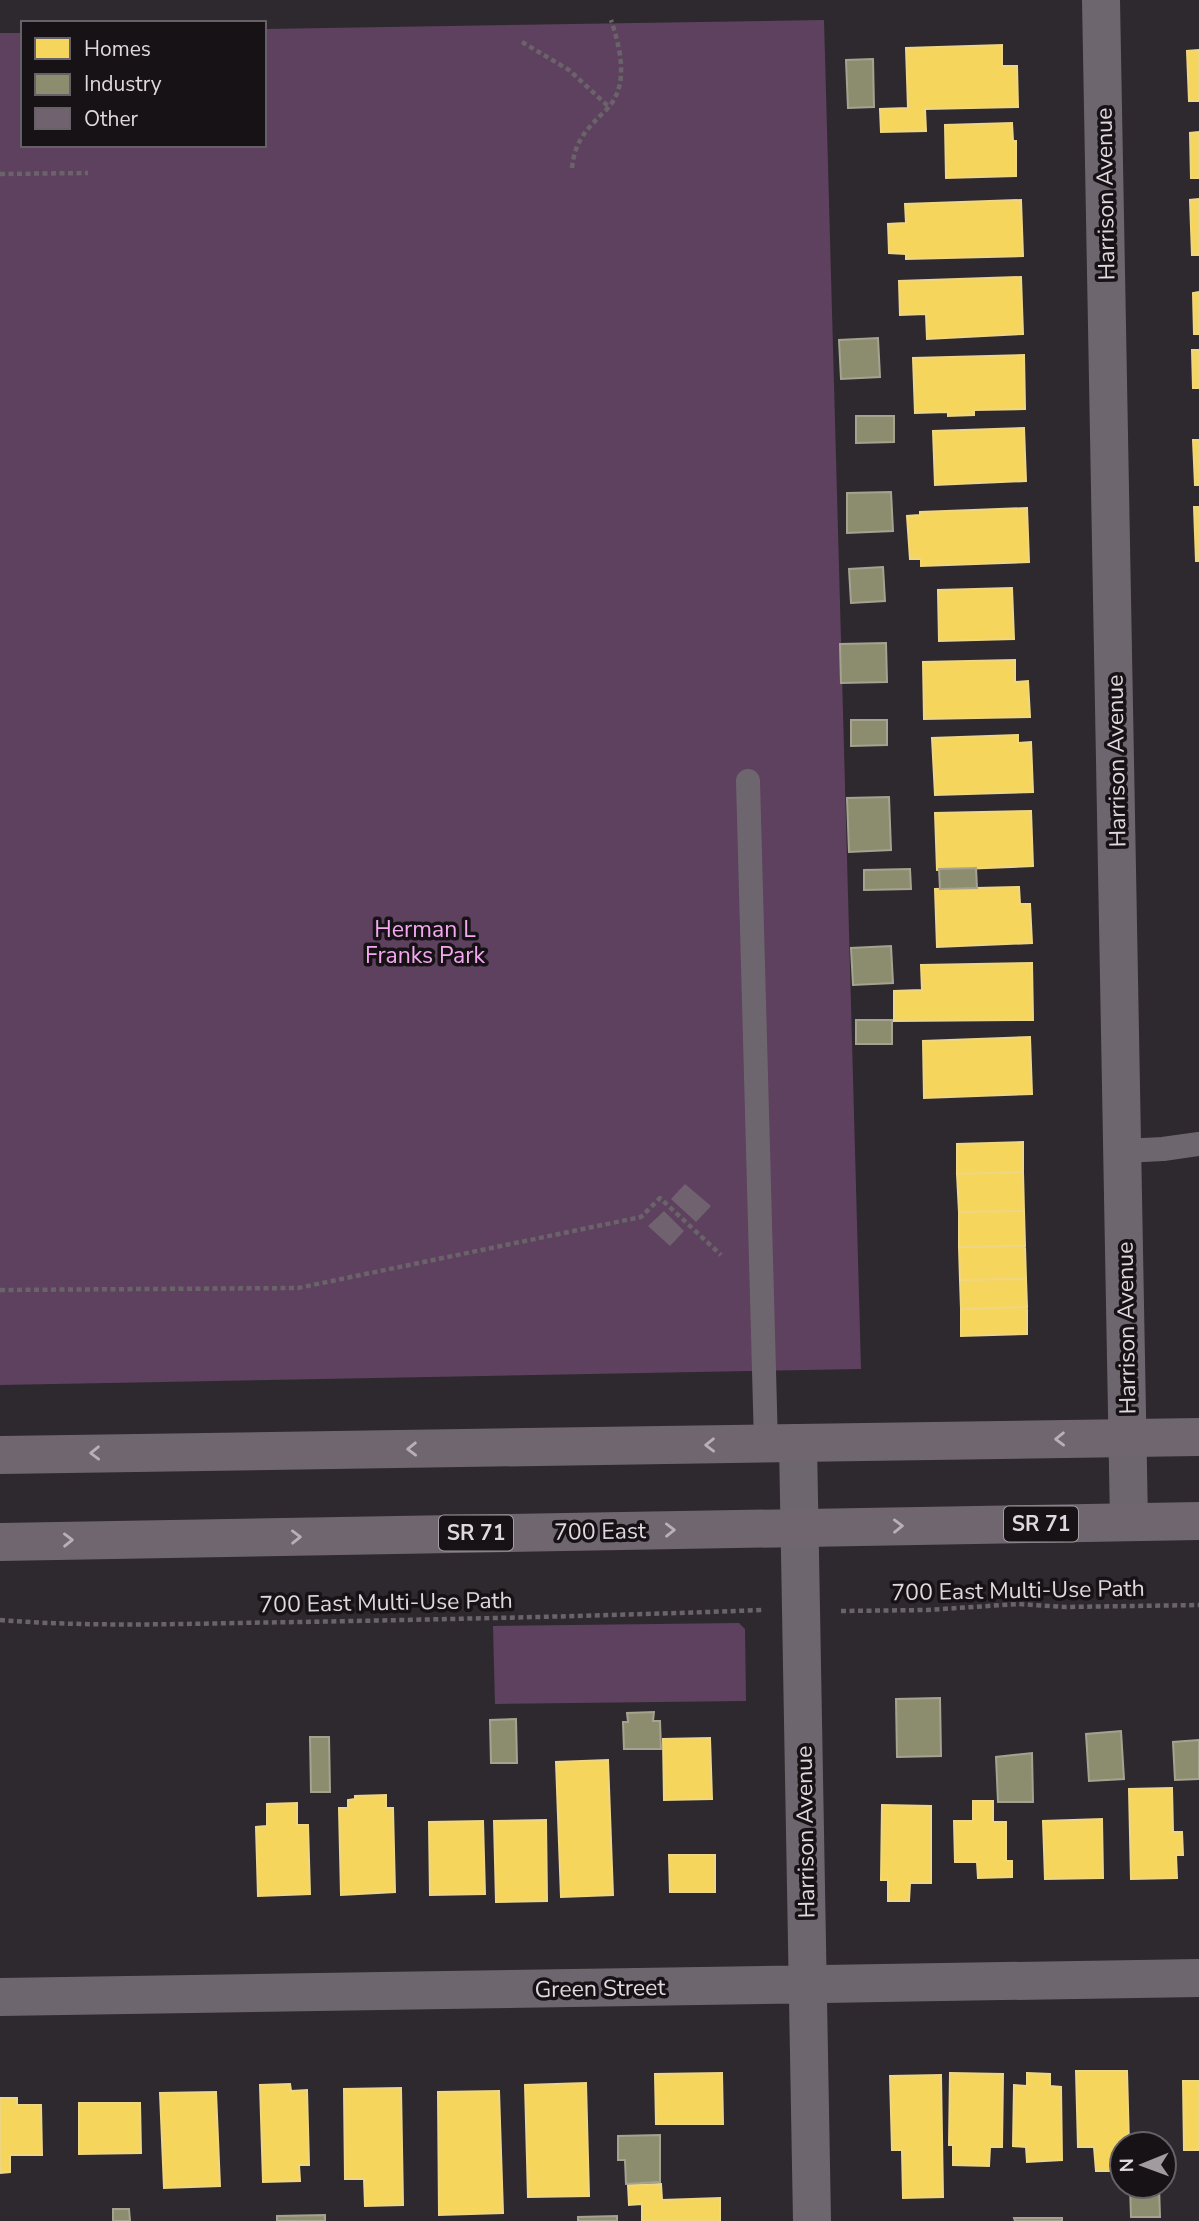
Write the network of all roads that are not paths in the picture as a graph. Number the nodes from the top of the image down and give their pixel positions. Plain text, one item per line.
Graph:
1 (1101, 0) edge
2 (748, 781) dead end
3 (1199, 1144) edge
4 (1123, 1151) junction
5 (1199, 1437) edge
6 (1128, 1438) junction
7 (782, 1443) junction
8 (0, 1455) edge
9 (1199, 1521) edge
10 (1129, 1522) junction
11 (800, 1528) junction
12 (0, 1542) edge
13 (1199, 1978) edge
14 (807, 1984) junction
15 (0, 1997) edge
16 (812, 2221) edge

1 - 4 street, Harrison Avenue
2 - 7 lane
3 - 4 lane
4 - 6 street, Harrison Avenue
5 - 6 main road
6 -> 7 main road
6 - 10 street, Harrison Avenue
7 -> 8 main road
7 - 11 street, Harrison Avenue
9 - 10 main road, 700 East / SR 71
11 -> 10 main road, 700 East / SR 71
12 -> 11 main road, 700 East / SR 71
11 - 14 street, Harrison Avenue
13 - 14 street, Green Street
14 - 15 street, Green Street
14 - 16 street, Harrison Avenue

